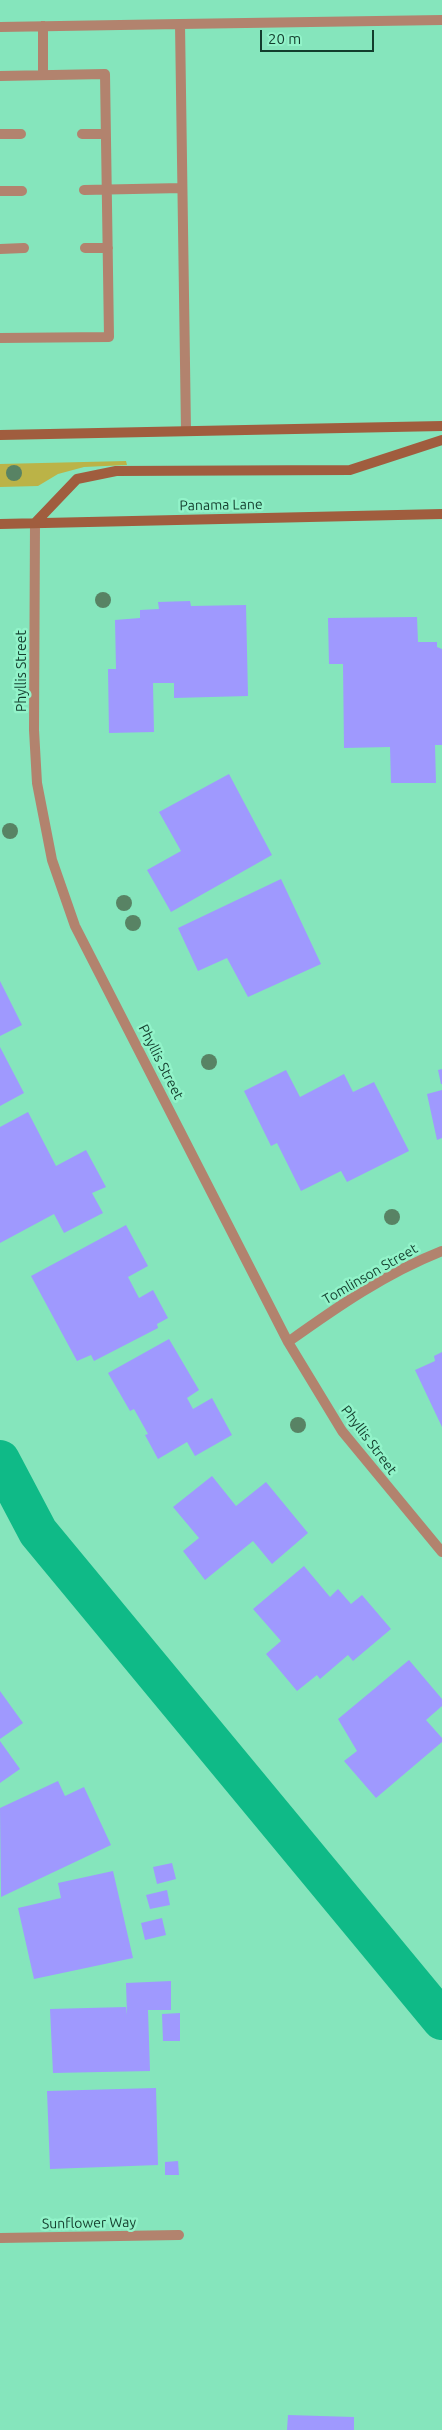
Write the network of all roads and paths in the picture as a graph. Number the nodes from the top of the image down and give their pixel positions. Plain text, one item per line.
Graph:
1 (442, 20) edge
2 (180, 24) junction
3 (0, 26) edge
4 (43, 26) junction
5 (44, 75) junction
6 (0, 76) edge
7 (0, 134) edge
8 (21, 134) dead end
9 (82, 134) dead end
10 (106, 134) junction
11 (182, 188) junction
12 (84, 190) dead end
13 (107, 190) junction
14 (0, 191) edge
15 (22, 191) dead end
16 (0, 248) edge
17 (24, 248) dead end
18 (85, 248) dead end
19 (108, 248) junction
20 (0, 338) edge
21 (442, 426) edge
22 (186, 431) junction
23 (0, 435) edge
24 (442, 440) edge
25 (442, 514) edge
26 (35, 523) junction
27 (0, 524) edge
28 (442, 1251) edge
29 (288, 1342) junction
30 (442, 1552) edge
31 (179, 2235) dead end
32 (0, 2238) edge

1 - 2 street
2 - 4 street
2 - 11 street
3 - 4 street
4 - 5 street
5 - 6 street
5 - 10 street
7 - 8 street
9 - 10 street
10 - 13 street
11 - 13 street
11 - 22 street
12 - 13 street
13 - 19 street
14 - 15 street
16 - 17 street
18 - 19 street
19 - 20 street
21 - 22 main road
22 - 23 main road
24 - 26 main road
25 - 26 main road, Panama Lane
26 - 27 main road, Panama Lane
26 - 29 street, Phyllis Street
28 - 29 street, Tomlinson Street
29 - 30 street, Phyllis Street
31 - 32 street, Sunflower Way

